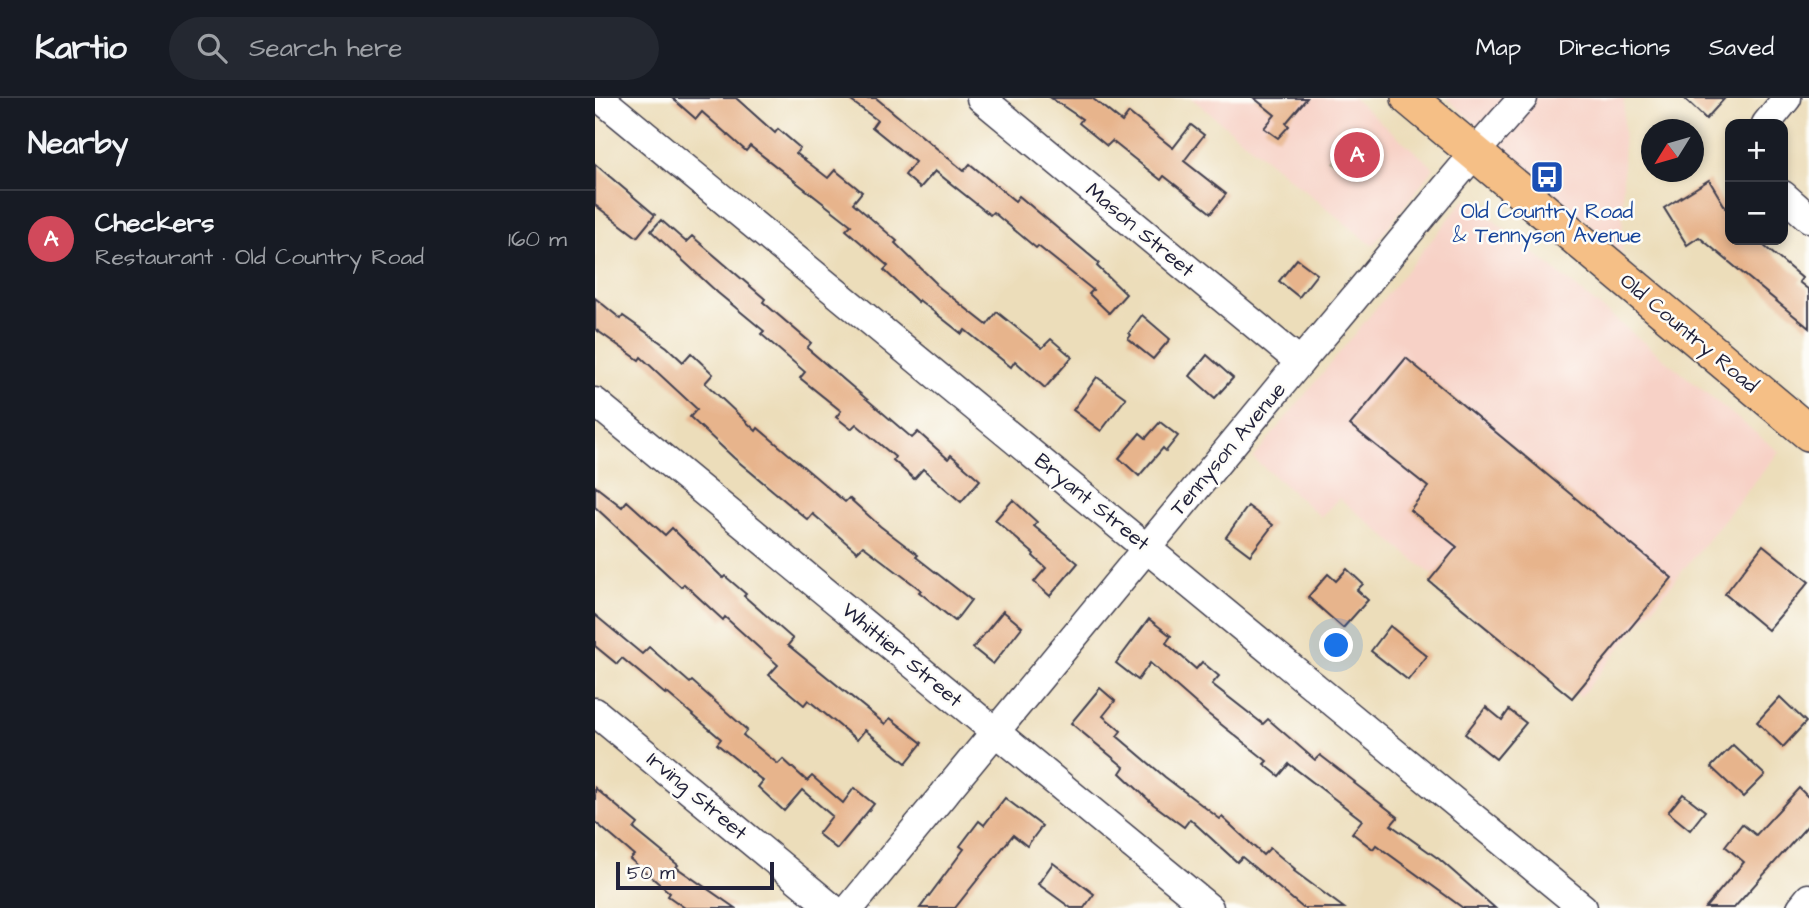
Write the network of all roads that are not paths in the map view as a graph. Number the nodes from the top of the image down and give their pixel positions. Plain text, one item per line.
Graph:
1 (600, 98) edge
2 (981, 98) edge
3 (1409, 98) edge
4 (1523, 98) edge
5 (1787, 98) edge
6 (1770, 119) edge
7 (1473, 153) junction
8 (1788, 199) edge
9 (1809, 218) edge
10 (1300, 362) junction
11 (595, 402) edge
12 (1809, 433) edge
13 (1147, 547) junction
14 (595, 712) edge
15 (995, 732) junction
16 (1809, 898) edge
17 (832, 908) edge
18 (850, 908) edge
19 (1209, 908) edge
20 (1583, 908) edge
21 (1801, 908) edge

1 - 13 street, Bryant Street
2 - 10 street, Mason Street
3 - 7 main road, Old Country Road
4 - 7 street, Tennyson Avenue
5 - 6 street
7 - 10 street, Tennyson Avenue
7 - 12 main road, Old Country Road
8 - 9 street
10 - 13 street, Tennyson Avenue
11 - 15 street, Whittier Street
13 - 15 street, Tennyson Avenue
13 - 20 street, Bryant Street
14 - 17 street, Irving Street
15 - 18 street, Tennyson Avenue
15 - 19 street, Whittier Street
16 - 21 street

